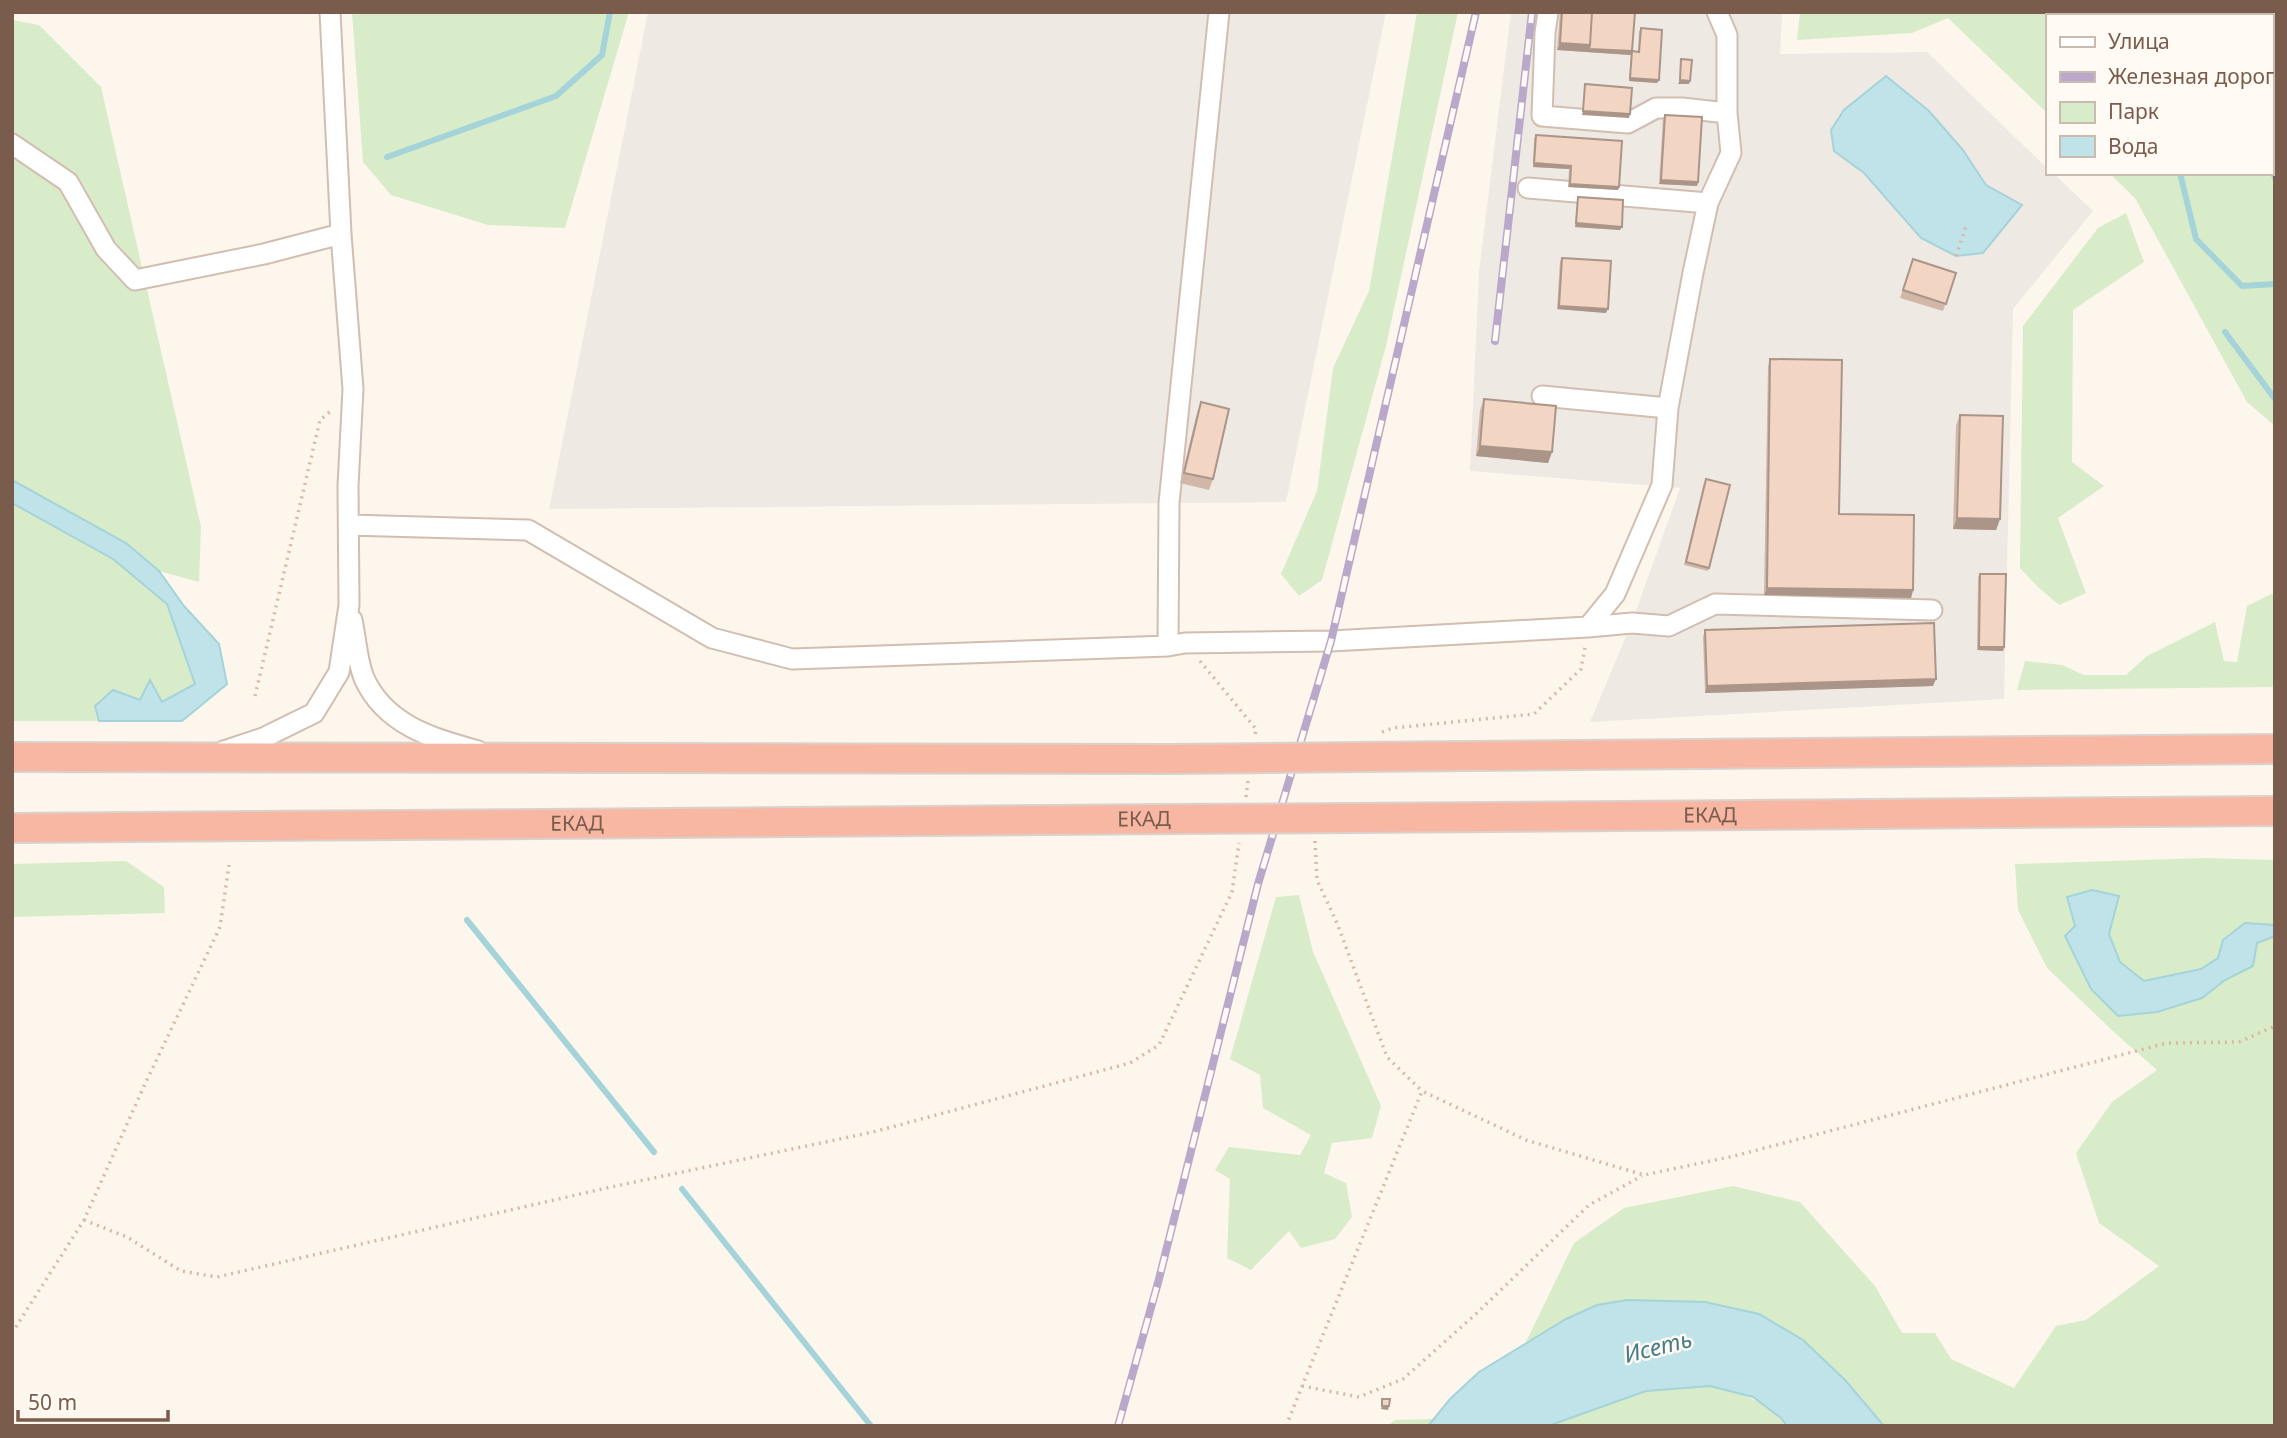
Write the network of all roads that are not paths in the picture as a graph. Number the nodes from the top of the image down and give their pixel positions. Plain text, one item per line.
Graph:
1 (331, 12) edge
2 (1219, 12) edge
3 (1548, 12) edge
4 (1717, 12) edge
5 (1727, 113) junction
6 (12, 144) edge
7 (1528, 188) dead end
8 (1708, 203) junction
9 (341, 234) junction
10 (1542, 396) dead end
11 (1668, 408) junction
12 (349, 525) junction
13 (349, 605) junction
14 (1932, 610) dead end
15 (1588, 627) junction
16 (1177, 644) junction
17 (2275, 749) edge
18 (206, 756) junction
19 (12, 757) edge
20 (505, 758) junction
21 (2275, 811) edge
22 (12, 828) edge

1 - 9 street
2 - 16 street
3 - 5 street
4 - 5 street
5 - 8 street
6 - 9 street
7 - 8 street
8 - 11 street
9 - 12 street
10 - 11 street
11 - 15 street
12 - 13 street
12 - 16 street
13 - 18 street
13 - 20 street
14 - 15 street
15 - 16 street
17 - 20 highway, bridge
18 - 19 highway
18 - 20 highway
21 - 22 highway, ЕКАД, bridge

